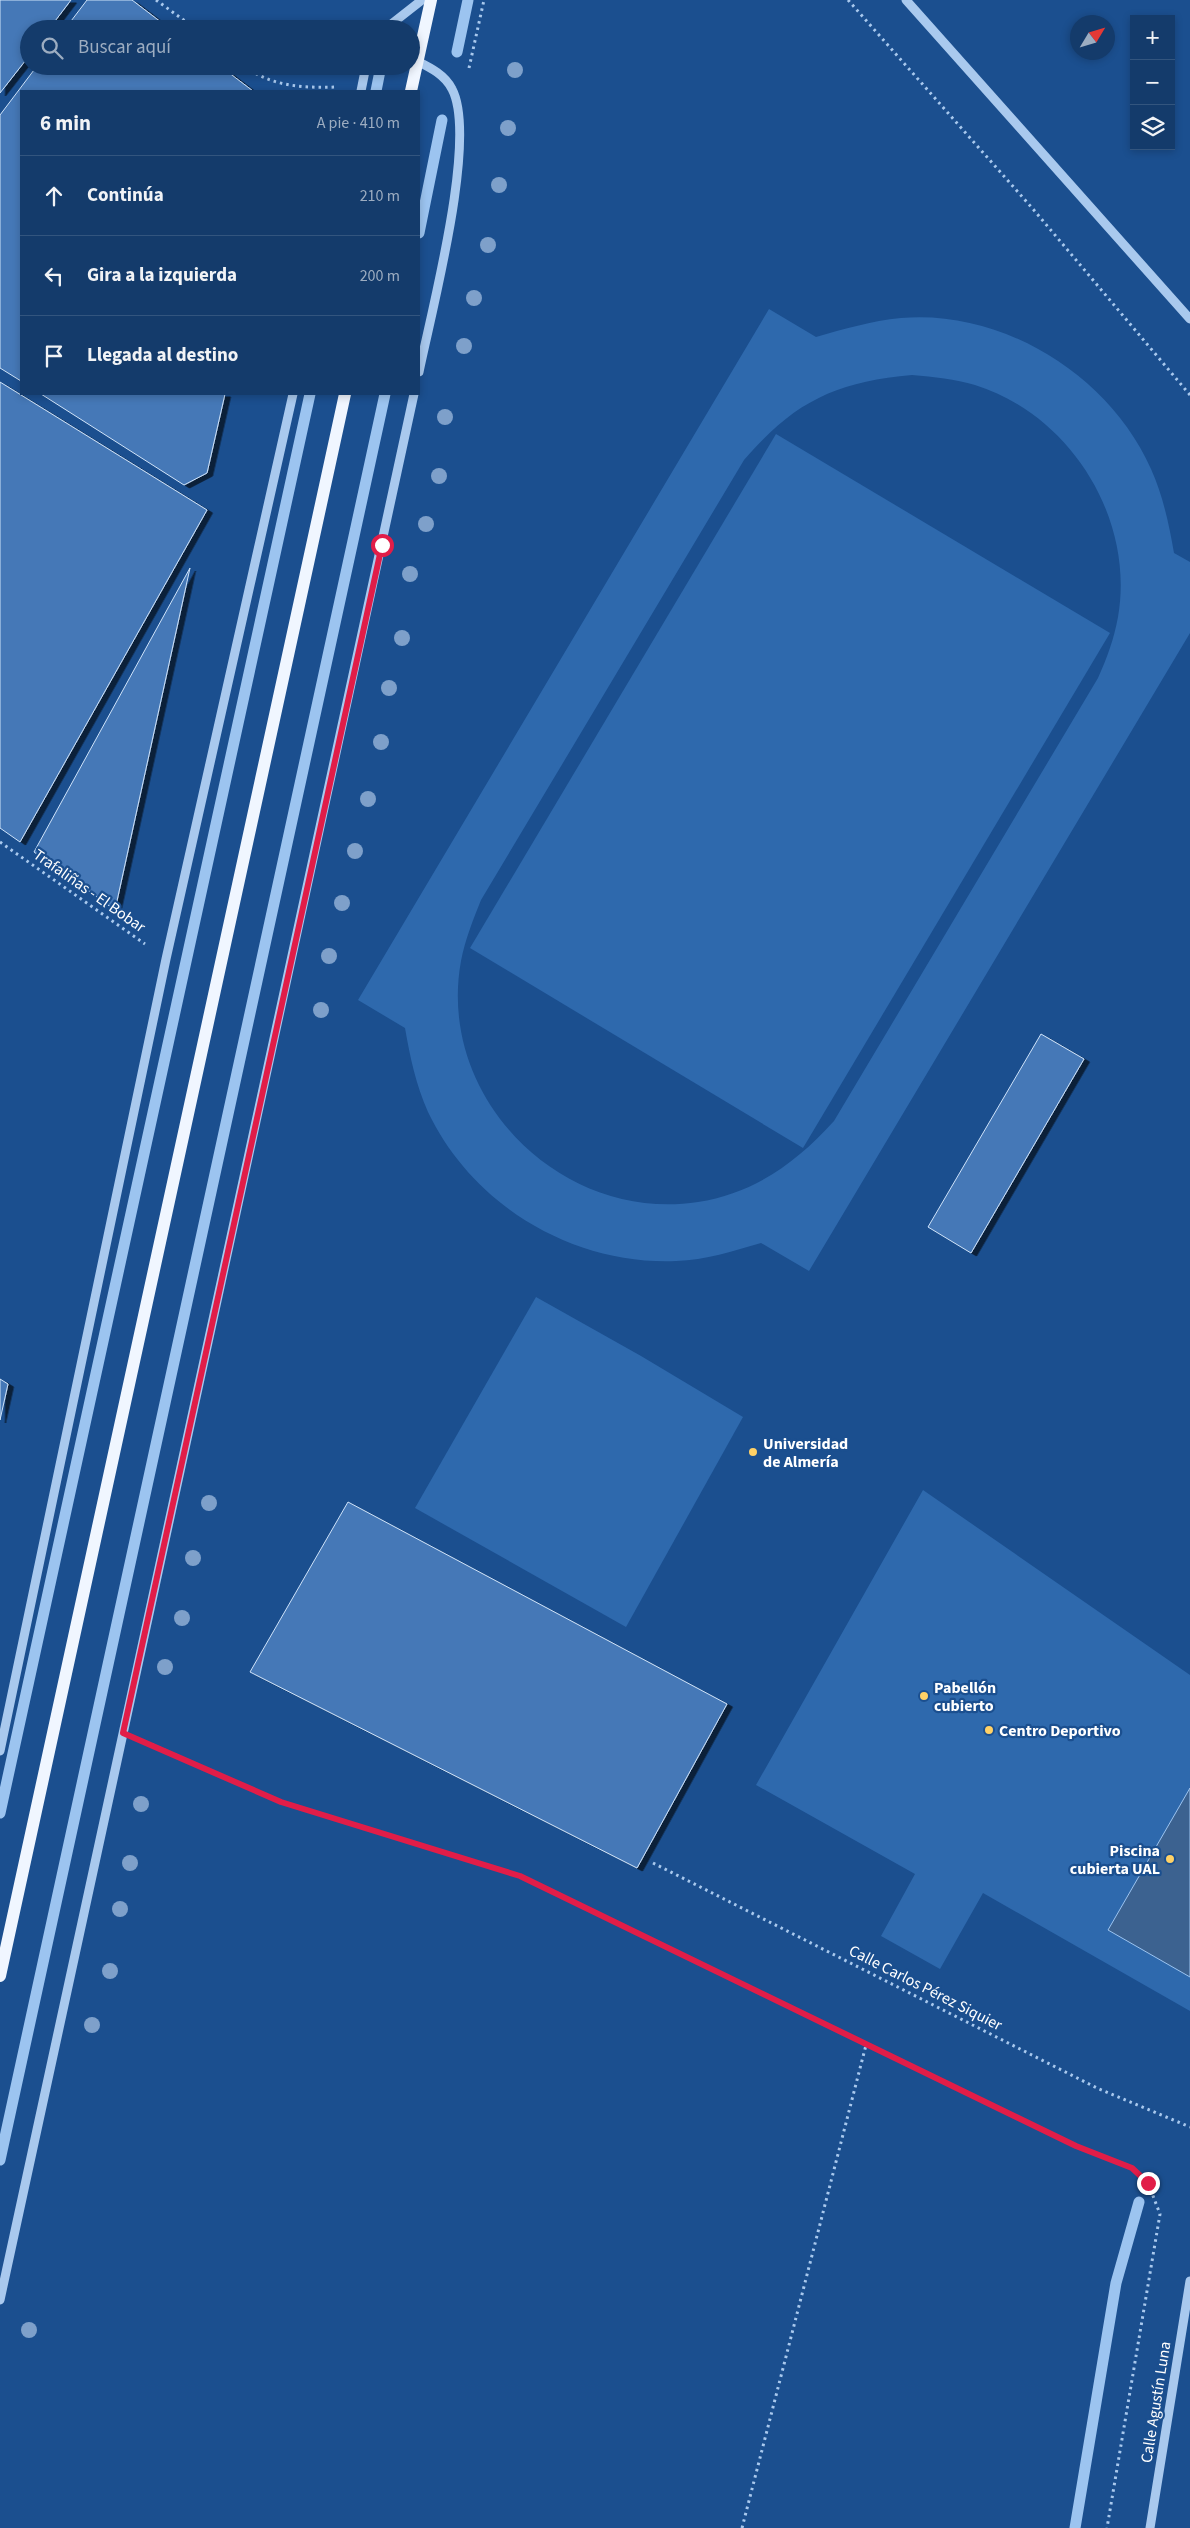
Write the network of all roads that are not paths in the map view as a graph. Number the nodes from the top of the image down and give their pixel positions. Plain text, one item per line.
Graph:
1 (422, 0) edge
2 (431, 0) edge
3 (906, 0) edge
4 (396, 20) edge
5 (420, 48) edge
6 (420, 63) edge
7 (364, 75) edge
8 (414, 75) edge
9 (362, 89) edge
10 (411, 90) edge
11 (1190, 319) edge
12 (420, 367) edge
13 (293, 395) edge
14 (345, 395) edge
15 (414, 395) edge
16 (0, 1750) edge
17 (0, 1976) edge
18 (1190, 2281) edge
19 (0, 2300) edge
20 (1150, 2528) edge

1 - 4 street
2 - 5 main road
3 - 11 street
6 - 12 street
7 - 9 street
8 - 10 main road
13 - 16 street
14 - 17 main road
15 - 19 street
18 - 20 street, Calle Agustín Luna

